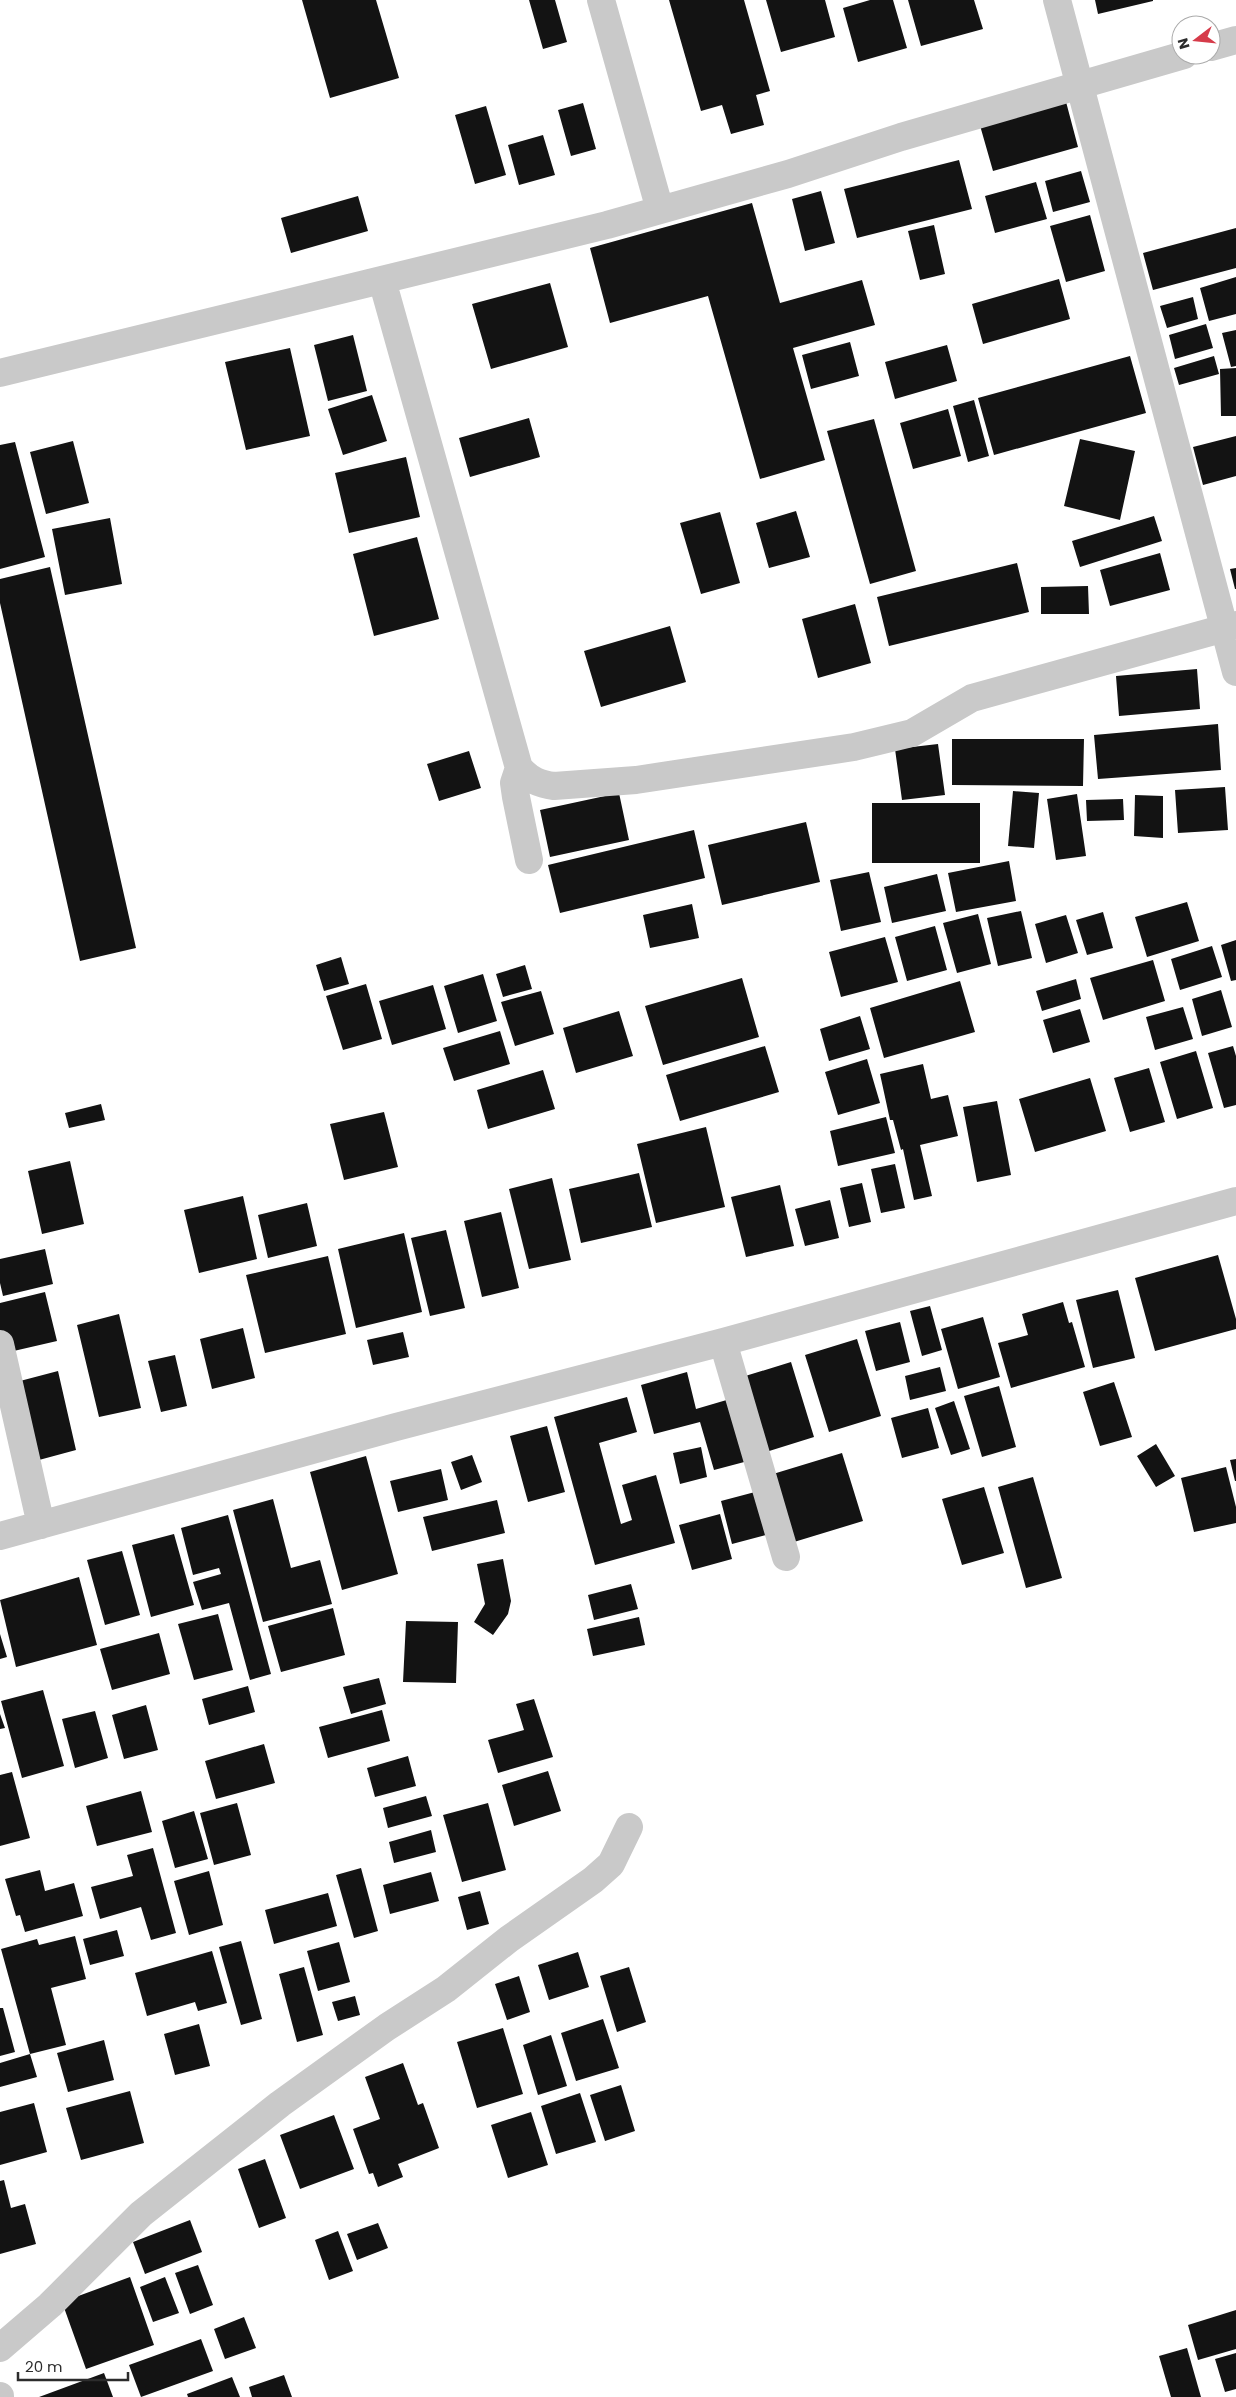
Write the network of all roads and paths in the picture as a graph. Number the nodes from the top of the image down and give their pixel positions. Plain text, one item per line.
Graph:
1 (601, 0) edge
2 (1057, 0) edge
3 (1236, 40) edge
4 (1221, 44) edge
5 (1171, 59) edge
6 (1079, 86) junction
7 (660, 210) junction
8 (382, 280) junction
9 (0, 373) edge
10 (1230, 627) edge
11 (1236, 672) edge
12 (519, 768) junction
13 (529, 860) dead end
14 (1236, 1201) edge
15 (723, 1342) junction
16 (0, 1344) edge
17 (41, 1525) junction
18 (0, 1536) edge
19 (786, 1558) dead end
20 (629, 1827) dead end
21 (0, 2348) edge

1 - 7 street
2 - 6 street
3 - 4 street
5 - 6 street
6 - 7 street
6 - 10 street
7 - 8 street
8 - 9 street
8 - 12 street
10 - 11 street
10 - 12 street
12 - 13 street
14 - 15 street
15 - 17 street
15 - 19 street
16 - 17 street
17 - 18 street
20 - 21 street

